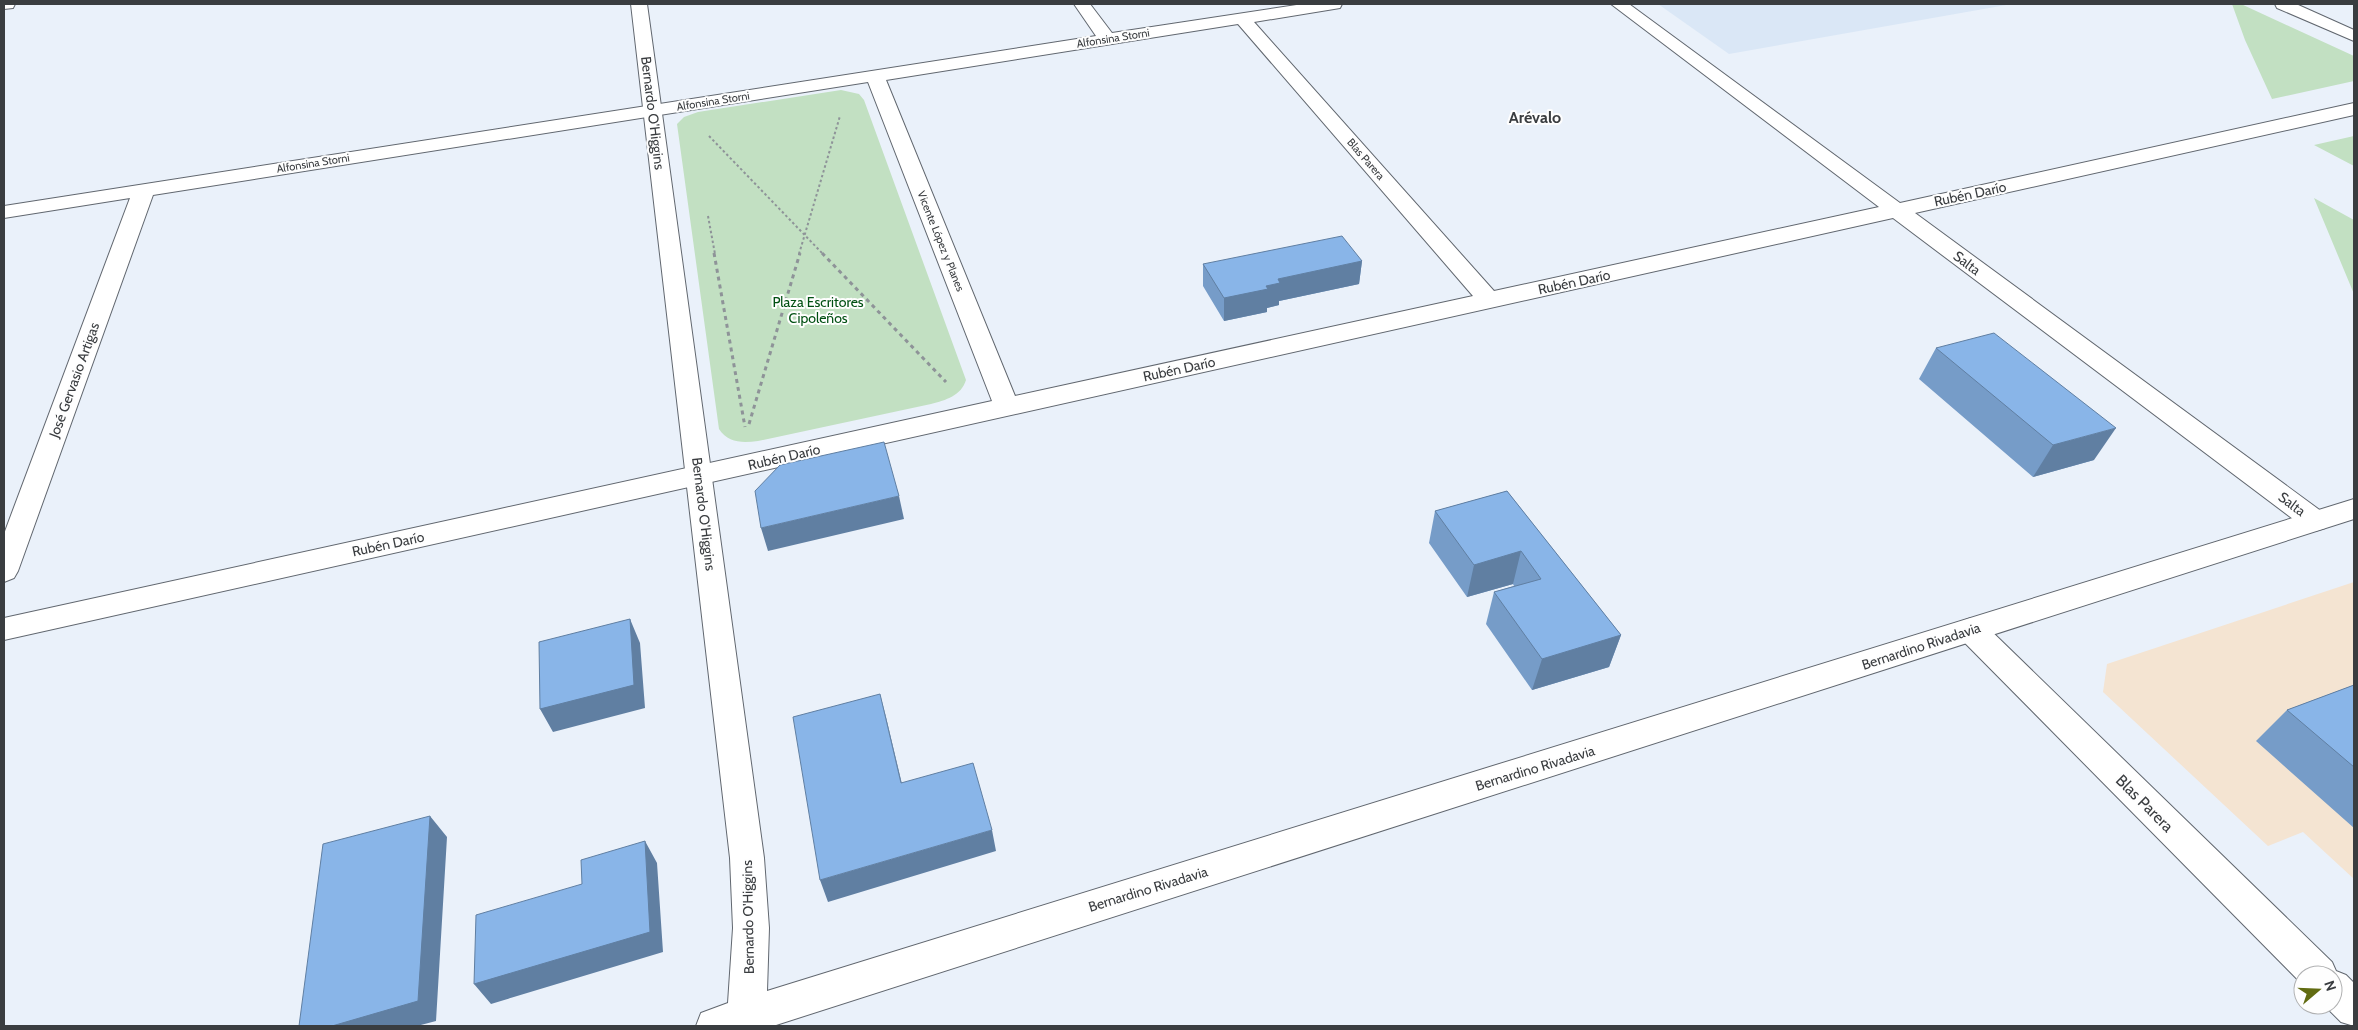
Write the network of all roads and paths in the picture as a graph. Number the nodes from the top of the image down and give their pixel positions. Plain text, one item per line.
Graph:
1 (639, 4) edge
2 (1082, 4) edge
3 (1334, 4) edge
4 (1619, 4) edge
5 (2283, 4) edge
6 (1242, 18) junction
7 (2354, 36) edge
8 (1107, 39) junction
9 (875, 76) junction
10 (2354, 109) edge
11 (653, 110) junction
12 (840, 114) dead end
13 (704, 132) dead end
14 (144, 190) junction
15 (1897, 210) junction
16 (4, 212) edge
17 (708, 214) dead end
18 (805, 236) junction
19 (1490, 300) junction
20 (950, 387) dead end
21 (1007, 407) junction
22 (699, 476) junction
23 (2354, 509) edge
24 (2315, 521) junction
25 (4, 571) edge
26 (4, 629) edge
27 (1971, 630) junction
28 (2310, 965) edge
29 (2343, 998) edge
30 (2354, 1009) edge
31 (736, 1023) edge

1 - 11 street, Bernardo O'Higgins
2 - 8 street
3 - 6 street, Alfonsina Storni
4 - 15 street, Salta
5 - 7 street
6 - 8 street, Alfonsina Storni
6 - 19 street, Blas Parera
8 - 9 street, Alfonsina Storni
9 - 11 street, Alfonsina Storni
9 - 21 street, Vicente López y Planes
10 - 15 street, Rubén Darío
11 - 14 street, Alfonsina Storni
11 - 22 street, Bernardo O'Higgins
12 - 18 path
13 - 18 path
14 - 16 street, Alfonsina Storni
14 - 25 street, José Gervasio Artigas
15 - 19 street, Rubén Darío
15 - 24 street, Salta
17 - 18 path
18 - 20 path
19 - 21 street, Rubén Darío
21 - 22 street, Rubén Darío
22 - 26 street, Rubén Darío
22 - 31 street, Bernardo O'Higgins
23 - 24 street, Bernardino Rivadavia
24 - 27 street, Bernardino Rivadavia
27 - 28 street, Blas Parera
27 - 31 street, Bernardino Rivadavia
29 - 30 street

